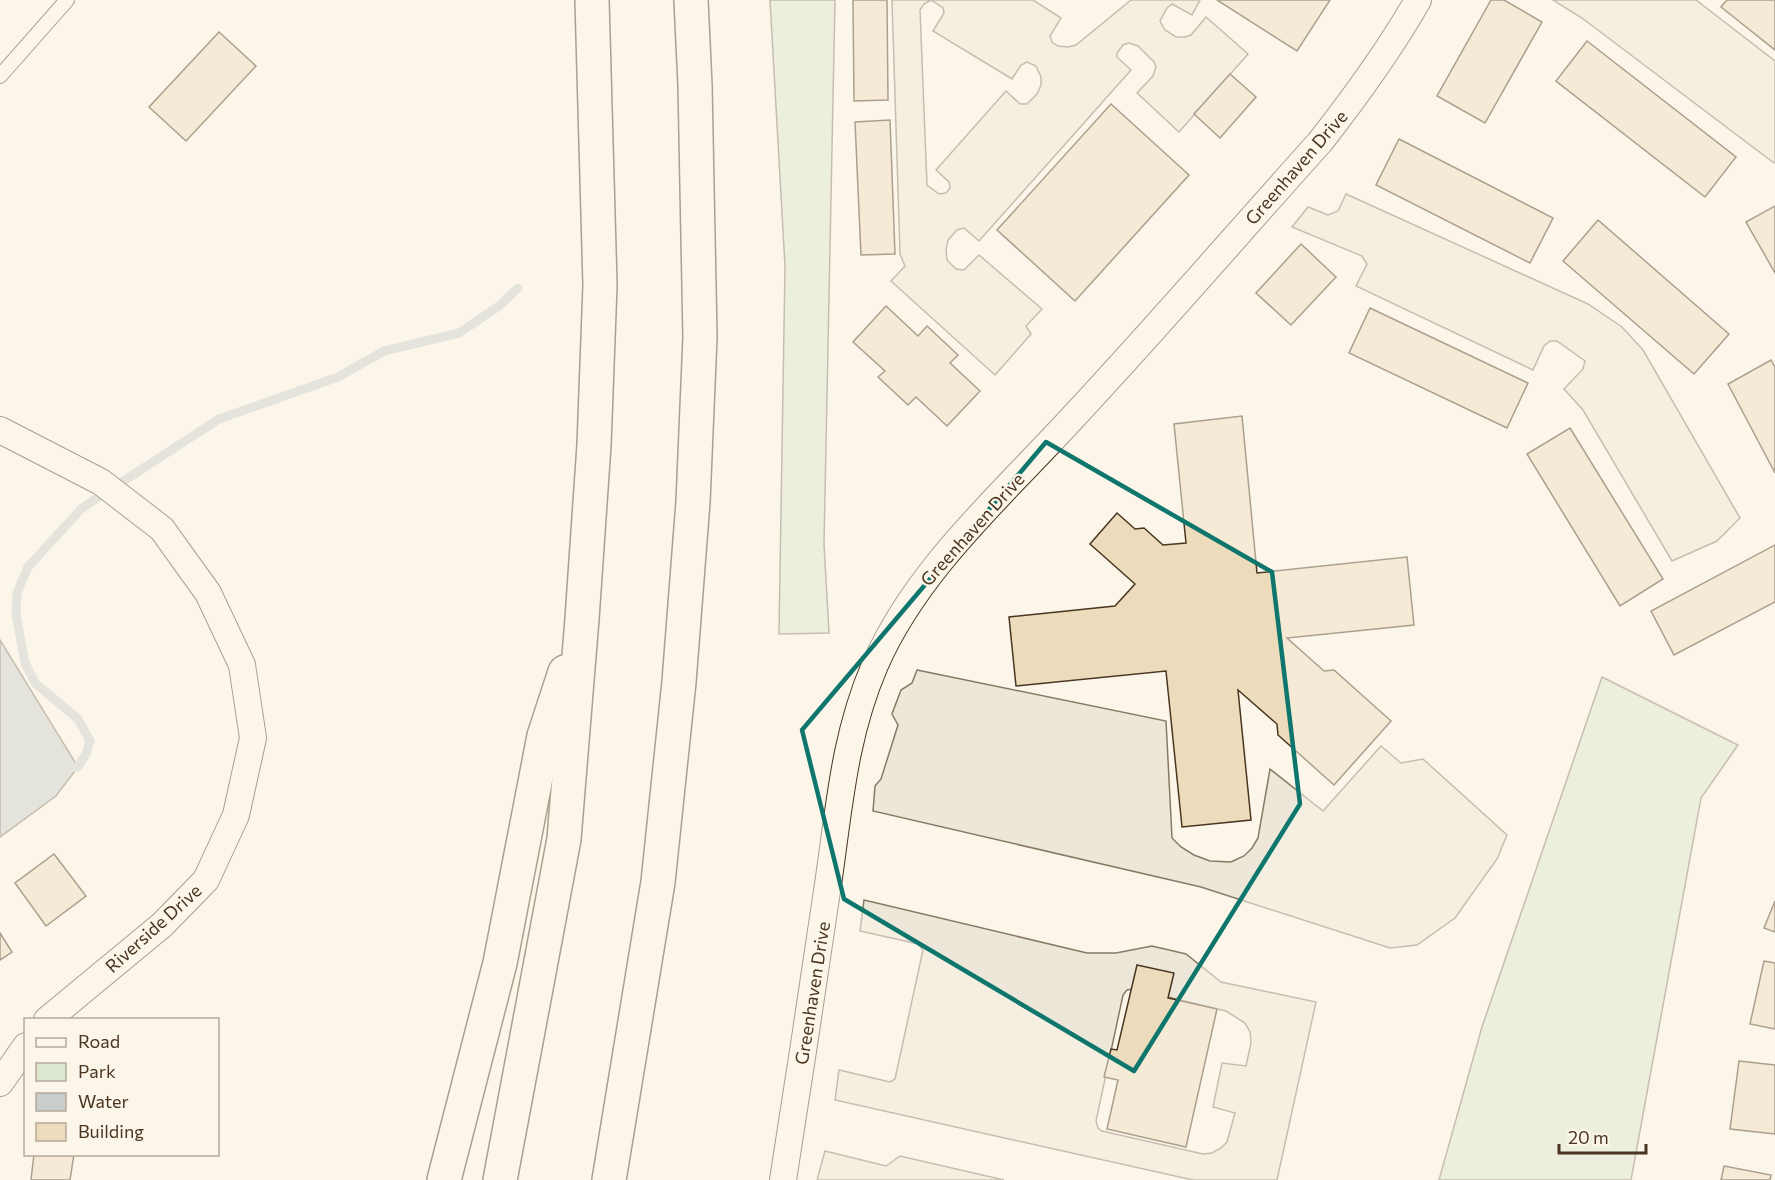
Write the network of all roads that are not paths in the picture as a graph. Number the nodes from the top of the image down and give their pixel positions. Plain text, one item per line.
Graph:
1 (67, 0) edge
2 (592, 0) edge
3 (691, 0) edge
4 (1418, 0) edge
5 (0, 75) edge
6 (0, 430) edge
7 (582, 619) junction
8 (49, 1018) edge
9 (24, 1049) edge
10 (0, 1083) edge
11 (444, 1180) edge
12 (500, 1180) edge
13 (609, 1180) edge
14 (783, 1180) edge

1 - 5 lane
2 - 7 highway
3 - 13 highway
4 - 14 street, Greenhaven Drive
6 - 8 street, Riverside Drive
7 - 11 highway
7 - 12 highway
9 - 10 street

